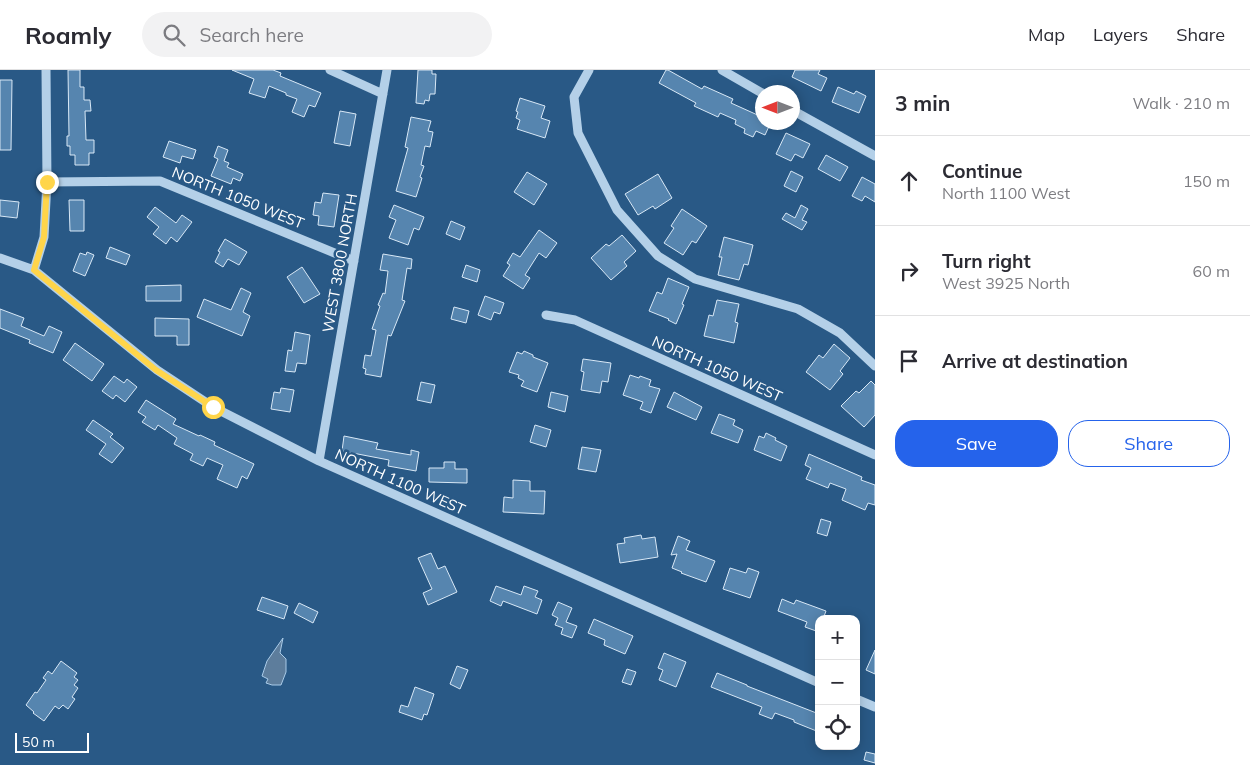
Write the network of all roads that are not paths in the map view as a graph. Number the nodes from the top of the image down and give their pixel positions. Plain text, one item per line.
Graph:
1 (46, 70) edge
2 (330, 70) edge
3 (387, 70) edge
4 (589, 70) edge
5 (722, 70) edge
6 (755, 89) edge
7 (383, 94) junction
8 (800, 114) edge
9 (875, 156) edge
10 (47, 182) junction
11 (0, 258) edge
12 (354, 261) junction
13 (34, 270) junction
14 (546, 315) dead end
15 (875, 366) edge
16 (875, 455) edge
17 (319, 461) junction
18 (815, 680) edge
19 (860, 701) edge
20 (875, 708) edge

1 - 10 street
2 - 7 street
3 - 7 street, WEST 3800 NORTH
4 - 15 street
5 - 6 street
7 - 12 street, WEST 3800 NORTH
8 - 9 street
10 - 12 street, NORTH 1050 WEST
10 - 13 street
11 - 13 street, NORTH 1100 WEST
12 - 17 street, WEST 3800 NORTH
13 - 17 street, NORTH 1100 WEST
14 - 16 street, NORTH 1050 WEST
17 - 18 street, NORTH 1100 WEST
19 - 20 street

